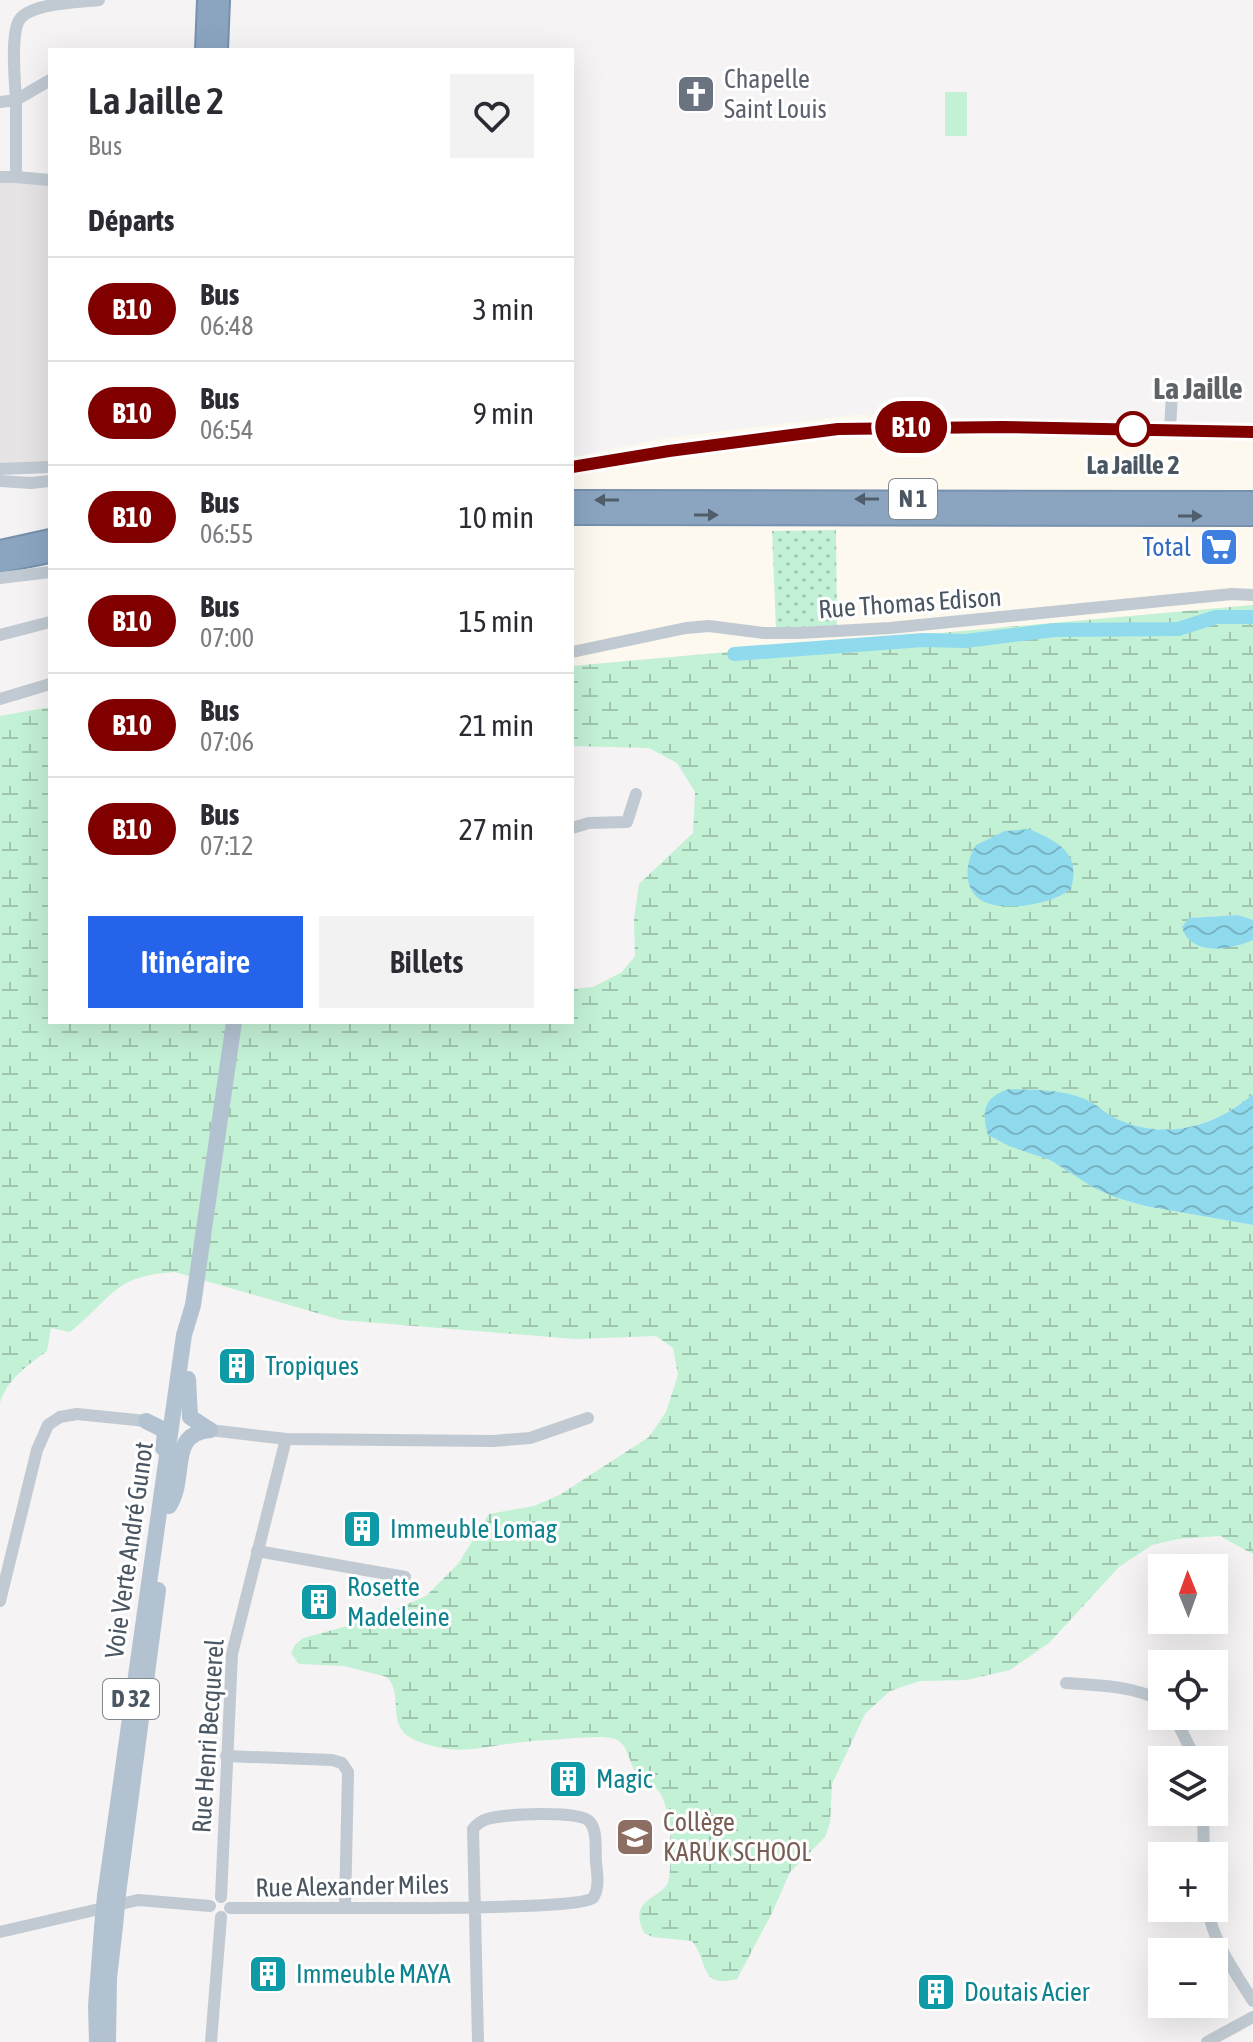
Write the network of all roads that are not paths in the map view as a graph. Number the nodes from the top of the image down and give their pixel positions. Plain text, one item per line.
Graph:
1 (99, 0) edge
2 (207, 0) edge
3 (220, 0) edge
4 (204, 48) edge
5 (218, 48) edge
6 (48, 81) edge
7 (16, 100) junction
8 (0, 102) edge
9 (0, 177) edge
10 (16, 177) junction
11 (48, 180) edge
12 (1172, 393) dead end
13 (1170, 430) junction
14 (1253, 432) edge
15 (574, 467) edge
16 (40, 468) edge
17 (0, 469) edge
18 (0, 481) edge
19 (40, 482) edge
20 (1165, 489) dead end
21 (1218, 489) dead end
22 (1253, 498) edge
23 (574, 500) edge
24 (1094, 501) junction
25 (574, 515) edge
26 (1039, 515) junction
27 (1253, 516) edge
28 (1163, 530) dead end
29 (0, 550) edge
30 (48, 553) edge
31 (0, 566) edge
32 (0, 578) edge
33 (1253, 595) edge
34 (48, 623) edge
35 (0, 635) edge
36 (574, 652) edge
37 (48, 685) edge
38 (0, 699) edge
39 (636, 794) dead end
40 (574, 827) edge
41 (234, 1024) edge
42 (183, 1381) junction
43 (588, 1418) dead end
44 (146, 1421) junction
45 (210, 1430) junction
46 (286, 1439) junction
47 (165, 1504) junction
48 (257, 1551) junction
49 (405, 1577) dead end
50 (0, 1601) edge
51 (1066, 1683) dead end
52 (1148, 1695) edge
53 (226, 1756) junction
54 (221, 1897) junction
55 (210, 1906) junction
56 (475, 1906) junction
57 (345, 1908) junction
58 (226, 1913) junction
59 (1211, 1922) edge
60 (108, 1927) junction
61 (0, 1932) edge
62 (1253, 2001) edge
63 (1253, 2017) edge
64 (97, 2042) edge
65 (108, 2042) edge
66 (211, 2042) edge
67 (478, 2042) edge
68 (1207, 2042) edge

1 - 7 street
2 - 4 highway
3 - 5 highway
6 - 7 street
7 - 8 street
7 - 10 street
9 - 10 street
10 - 11 street
12 - 13 street
13 - 14 street
13 - 15 street
16 - 17 street
16 - 19 street
18 - 19 street
20 - 24 highway
21 - 22 highway
22 - 24 highway, N 1
24 -> 23 highway, N 1
25 -> 26 highway, N 1
26 -> 27 highway, N 1
26 - 28 highway
29 - 30 highway
30 - 31 highway
30 - 32 street
33 - 36 street, Rue Thomas Edison
34 - 35 street
37 - 38 street
39 - 40 street
41 - 42 main road, Voie Verte André Gunot / D 32
42 - 44 main road
42 - 45 main road
42 - 47 main road, Voie Verte André Gunot / D 32
43 - 46 street
44 - 47 main road
44 - 50 street
45 - 46 street
45 - 47 main road
46 - 48 street, Rue Henri Becquerel
47 - 60 main road, Voie Verte André Gunot / D 32, bridge
48 - 49 street
48 - 53 street, Rue Henri Becquerel
51 - 52 street
53 - 54 street, Rue Henri Becquerel
53 - 57 street
54 - 55 street
54 - 58 street
55 - 58 street
55 - 61 street
56 - 56 street, Rue Alexander Miles
56 - 57 street, Rue Alexander Miles
56 - 67 street
57 - 58 street, Rue Alexander Miles
58 - 66 street
59 - 62 street
60 - 64 main road, Voie Verte André Gunot / D 32
60 - 65 main road, Voie Verte André Gunot / D 32
63 - 68 street

